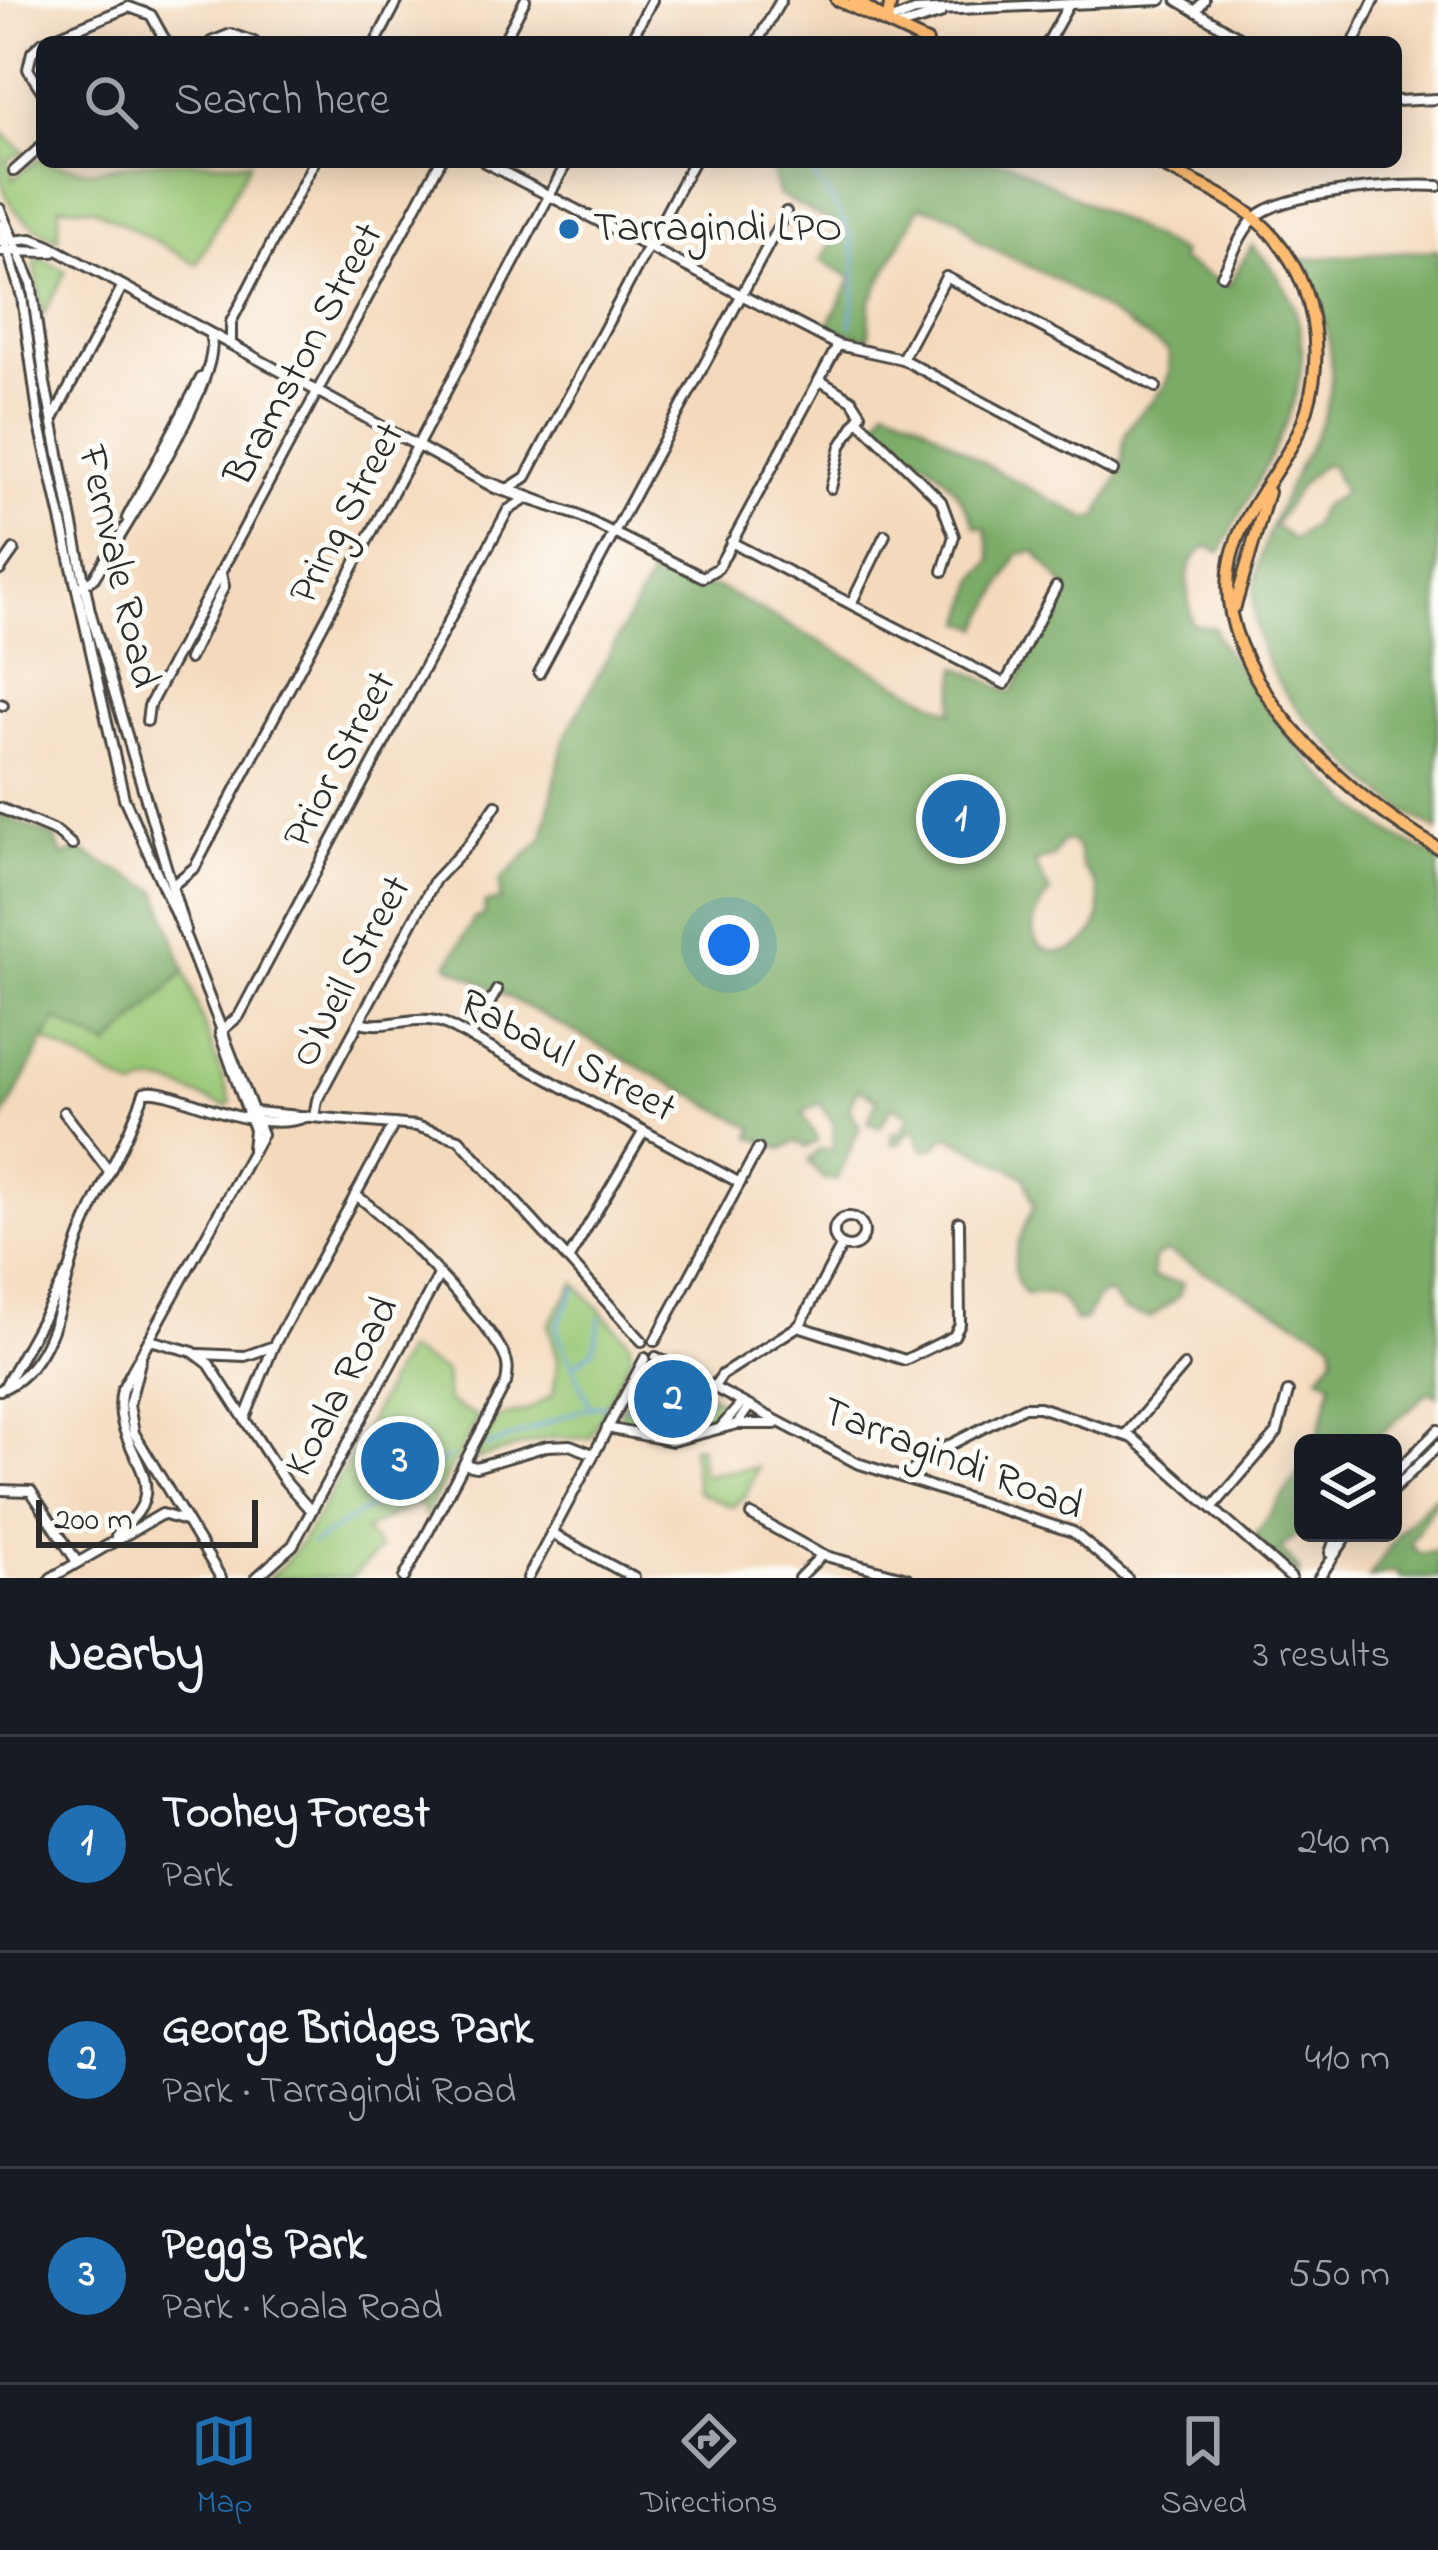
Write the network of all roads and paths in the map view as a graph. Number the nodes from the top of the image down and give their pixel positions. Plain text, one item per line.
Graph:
1 (398, 0) edge
2 (525, 0) edge
3 (652, 0) edge
4 (781, 0) edge
5 (837, 0) edge
6 (855, 0) edge
7 (879, 0) edge
8 (891, 0) edge
9 (1161, 0) edge
10 (1177, 0) edge
11 (1204, 0) edge
12 (1373, 0) edge
13 (1068, 5) junction
14 (1197, 10) junction
15 (890, 23) junction
16 (58, 36) edge
17 (163, 36) edge
18 (379, 36) edge
19 (506, 36) edge
20 (633, 36) edge
21 (760, 36) edge
22 (915, 36) edge
23 (1051, 36) edge
24 (1238, 36) edge
25 (1357, 36) edge
26 (36, 48) edge
27 (36, 82) edge
28 (1438, 99) edge
29 (1402, 100) edge
30 (36, 151) edge
31 (311, 168) edge
32 (437, 168) edge
33 (495, 168) edge
34 (564, 168) edge
35 (690, 168) edge
36 (1165, 168) edge
37 (14, 171) dead end
38 (1438, 186) edge
39 (549, 196) junction
40 (0, 209) edge
41 (787, 212) dead end
42 (1255, 218) junction
43 (0, 225) edge
44 (9, 245) edge
45 (648, 247) junction
46 (1222, 275) dead end
47 (122, 287) junction
48 (742, 295) junction
49 (231, 322) junction
50 (212, 336) junction
51 (230, 345) junction
52 (838, 345) junction
53 (212, 358) junction
54 (902, 359) junction
55 (819, 380) junction
56 (1156, 387) dead end
57 (321, 392) junction
58 (52, 420) junction
59 (860, 422) junction
60 (419, 445) junction
61 (1113, 471) dead end
62 (526, 477) junction
63 (831, 488) dead end
64 (507, 490) junction
65 (526, 498) junction
66 (508, 510) junction
67 (614, 533) junction
68 (885, 535) dead end
69 (731, 542) junction
70 (14, 550) dead end
71 (0, 570) edge
72 (943, 571) dead end
73 (220, 574) junction
74 (81, 586) junction
75 (1056, 586) dead end
76 (851, 604) junction
77 (189, 659) dead end
78 (539, 673) dead end
79 (147, 721) dead end
80 (496, 805) dead end
81 (0, 808) edge
82 (72, 845) dead end
83 (1438, 848) edge
84 (173, 885) junction
85 (186, 938) junction
86 (496, 990) dead end
87 (359, 1022) junction
88 (220, 1032) junction
89 (470, 1037) junction
90 (64, 1112) dead end
91 (252, 1114) junction
92 (310, 1117) junction
93 (260, 1124) junction
94 (394, 1124) junction
95 (644, 1131) junction
96 (253, 1149) junction
97 (758, 1149) dead end
98 (109, 1171) junction
99 (740, 1183) junction
100 (355, 1196) junction
101 (959, 1222) dead end
102 (842, 1245) dead end
103 (569, 1258) junction
104 (438, 1277) junction
105 (798, 1326) junction
106 (150, 1340) junction
107 (642, 1341) junction
108 (655, 1341) junction
109 (273, 1347) junction
110 (199, 1354) junction
111 (141, 1357) junction
112 (650, 1358) junction
113 (1184, 1366) dead end
114 (713, 1388) junction
115 (2, 1389) edge
116 (1288, 1392) dead end
117 (746, 1405) junction
118 (245, 1418) junction
119 (737, 1424) junction
120 (783, 1425) junction
121 (607, 1427) junction
122 (720, 1428) junction
123 (1438, 1430) edge
124 (1126, 1434) junction
125 (1438, 1446) edge
126 (593, 1454) junction
127 (464, 1464) junction
128 (1402, 1465) edge
129 (905, 1479) junction
130 (1402, 1481) edge
131 (168, 1489) junction
132 (0, 1490) edge
133 (1212, 1508) junction
134 (311, 1512) junction
135 (163, 1514) junction
136 (751, 1515) dead end
137 (185, 1521) junction
138 (551, 1533) junction
139 (116, 1537) junction
140 (1334, 1542) edge
141 (1342, 1542) edge
142 (822, 1555) junction
143 (77, 1562) junction
144 (1325, 1565) junction
145 (51, 1578) edge
146 (221, 1578) edge
147 (256, 1578) edge
148 (404, 1578) edge
149 (528, 1578) edge
150 (634, 1578) edge
151 (799, 1578) edge
152 (907, 1578) edge
153 (1127, 1578) edge
154 (1291, 1578) edge
155 (1319, 1578) edge

1 - 18 street
2 - 19 street
3 - 20 street
4 - 21 street
5 - 15 main road
6 - 15 main road
7 - 15 main road
8 - 15 main road
9 - 13 street
10 - 14 street
11 - 14 street
12 - 25 street
13 - 15 street
13 - 23 street
14 - 24 street
15 - 22 main road
16 - 17 street
26 - 27 street
28 - 29 street
30 - 37 street
31 - 49 street
32 - 57 street, Bramston Street
33 - 39 street
34 - 39 street, Pring Street
35 - 45 street
36 - 42 main road
38 - 42 street
39 - 45 street
39 - 60 street, Pring Street
40 - 44 street, Fernvale Road
41 - 48 street
42 - 46 street
42 - 83 main road
43 - 44 street, Fernvale Road
44 - 47 street
44 - 58 street, Fernvale Road
44 - 74 street, Fernvale Road
45 - 48 street
45 - 62 street
47 - 50 street
47 - 58 street
48 - 52 street
48 - 67 street
49 - 50 street
49 - 51 street
50 - 51 street
50 - 53 street
51 - 53 street
51 - 57 street
52 - 54 street
52 - 55 street
53 - 74 street
54 - 56 street
54 - 61 street
55 - 59 street
55 - 69 street
57 - 60 street
57 - 73 street, Bramston Street
58 - 74 street, Fernvale Road
59 - 63 street
59 - 72 street
60 - 64 street
60 - 84 street, Pring Street
62 - 64 street
62 - 65 street
64 - 65 street
64 - 66 street
65 - 66 street
65 - 67 street
66 - 88 street, Prior Street
67 - 69 street
67 - 78 street
68 - 76 street
69 - 76 street
70 - 71 street
73 - 77 street, Bramston Street
73 - 79 street, Bramston Street
74 - 84 street, Fernvale Road
74 - 85 street, Fernvale Road
75 - 76 street
80 - 87 street, O'Neil Street
81 - 82 street
84 - 85 street, Fernvale Road
85 - 88 street, Fernvale Road
86 - 89 street
87 - 89 street, Rabaul Street
87 - 92 street, O'Neil Street
88 - 91 street, Fernvale Road
89 - 95 street, Rabaul Street
90 - 98 street
91 - 92 street
91 - 93 street
91 - 96 street, Fernvale Road
91 - 98 street
92 - 93 street
92 - 94 street
93 - 96 street
94 - 100 street
94 - 103 street
95 - 99 street, Rabaul Street
95 - 103 street
96 - 106 street
97 - 99 street
98 - 115 street
99 - 108 street
100 - 104 street
100 - 109 street
101 - 105 street
102 - 105 street
103 - 107 street
104 - 127 street
104 - 134 street, Koala Road
105 - 114 street
106 - 110 street
106 - 111 street
107 - 108 street
107 - 112 street
108 - 112 street
109 - 110 street
109 - 118 street
110 - 118 street
111 - 131 street
111 - 139 street
112 - 114 street, Tarragindi Road
112 - 121 street
113 - 124 street
114 - 117 street, Tarragindi Road
116 - 133 street
117 - 119 street
117 - 120 street, Tarragindi Road
117 - 122 street
118 - 134 street
119 - 120 street
119 - 122 street
120 - 129 street, Tarragindi Road
121 - 122 street
121 - 126 street
123 - 128 street
124 - 129 street
124 - 133 street
125 - 130 street
126 - 127 street
126 - 138 street
127 - 148 street
129 - 153 street, Tarragindi Road
131 - 135 street
131 - 137 street
132 - 143 street
133 - 154 street
134 - 147 street, Koala Road
135 - 137 street
135 - 139 street
136 - 142 street
137 - 146 street
138 - 149 street
138 - 150 street
139 - 143 street
140 - 144 street
141 - 144 street
142 - 151 street
142 - 152 street
143 - 145 street
144 - 155 street

